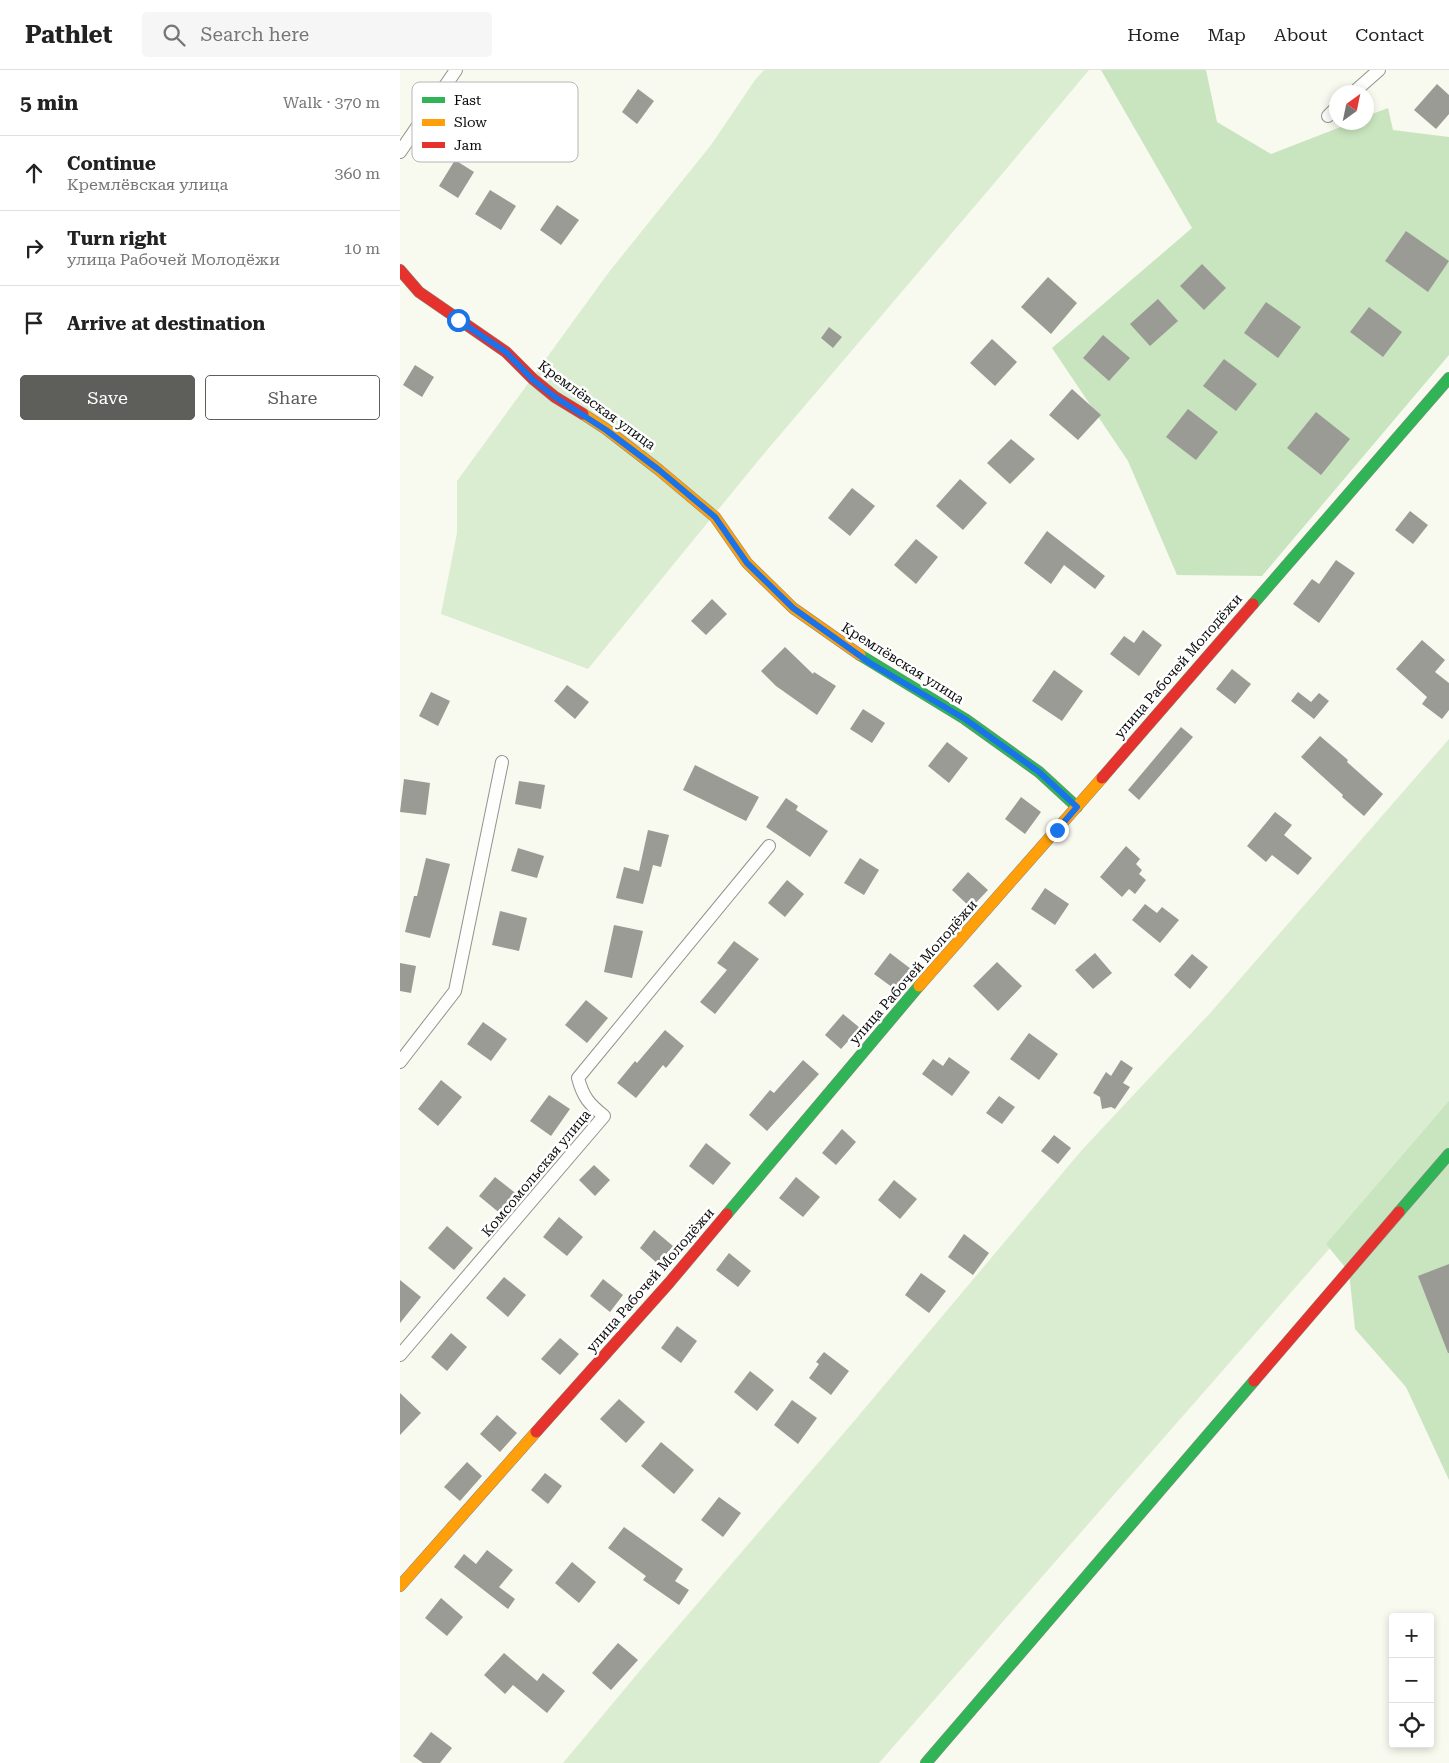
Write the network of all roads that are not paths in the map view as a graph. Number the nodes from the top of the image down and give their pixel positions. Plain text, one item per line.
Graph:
1 (456, 70) edge
2 (1379, 70) edge
3 (448, 82) edge
4 (1362, 85) edge
5 (412, 134) edge
6 (400, 152) edge
7 (400, 270) edge
8 (1449, 378) edge
9 (502, 762) dead end
10 (1077, 807) junction
11 (769, 846) dead end
12 (400, 1062) edge
13 (1449, 1154) edge
14 (400, 1355) edge
15 (400, 1586) edge
16 (926, 1763) edge

1 - 3 street
2 - 4 street
5 - 6 street
7 - 10 street, Кремлёвская улица
8 - 10 street, улица Рабочей Молодёжи
9 - 12 street
10 - 15 street, улица Рабочей Молодёжи
11 - 14 street, Комсомольская улица
13 - 16 street

